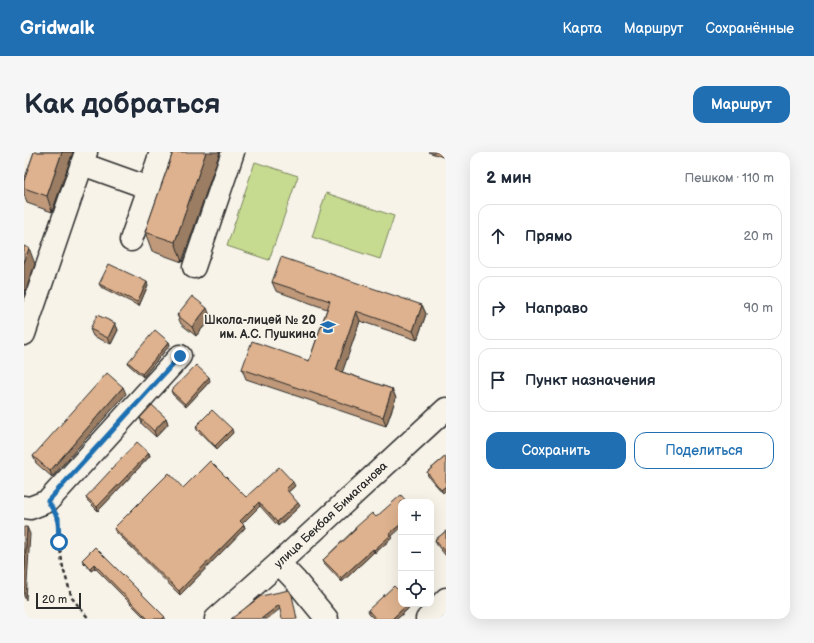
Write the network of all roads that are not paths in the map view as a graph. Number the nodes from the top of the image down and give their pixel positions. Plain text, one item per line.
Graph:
1 (161, 152) edge
2 (233, 152) edge
3 (84, 158) edge
4 (149, 188) junction
5 (131, 240) dead end
6 (194, 267) dead end
7 (24, 334) edge
8 (180, 356) dead end
9 (446, 409) edge
10 (24, 507) edge
11 (279, 563) junction
12 (446, 599) edge
13 (216, 619) edge
14 (327, 619) edge
15 (428, 619) edge

1 - 4 street
2 - 6 street
3 - 4 street
3 - 7 street
4 - 5 street
8 - 10 street
9 - 11 street, улица Бекбая Бимаганова
11 - 13 street, улица Бекбая Бимаганова
11 - 14 street
12 - 15 street

